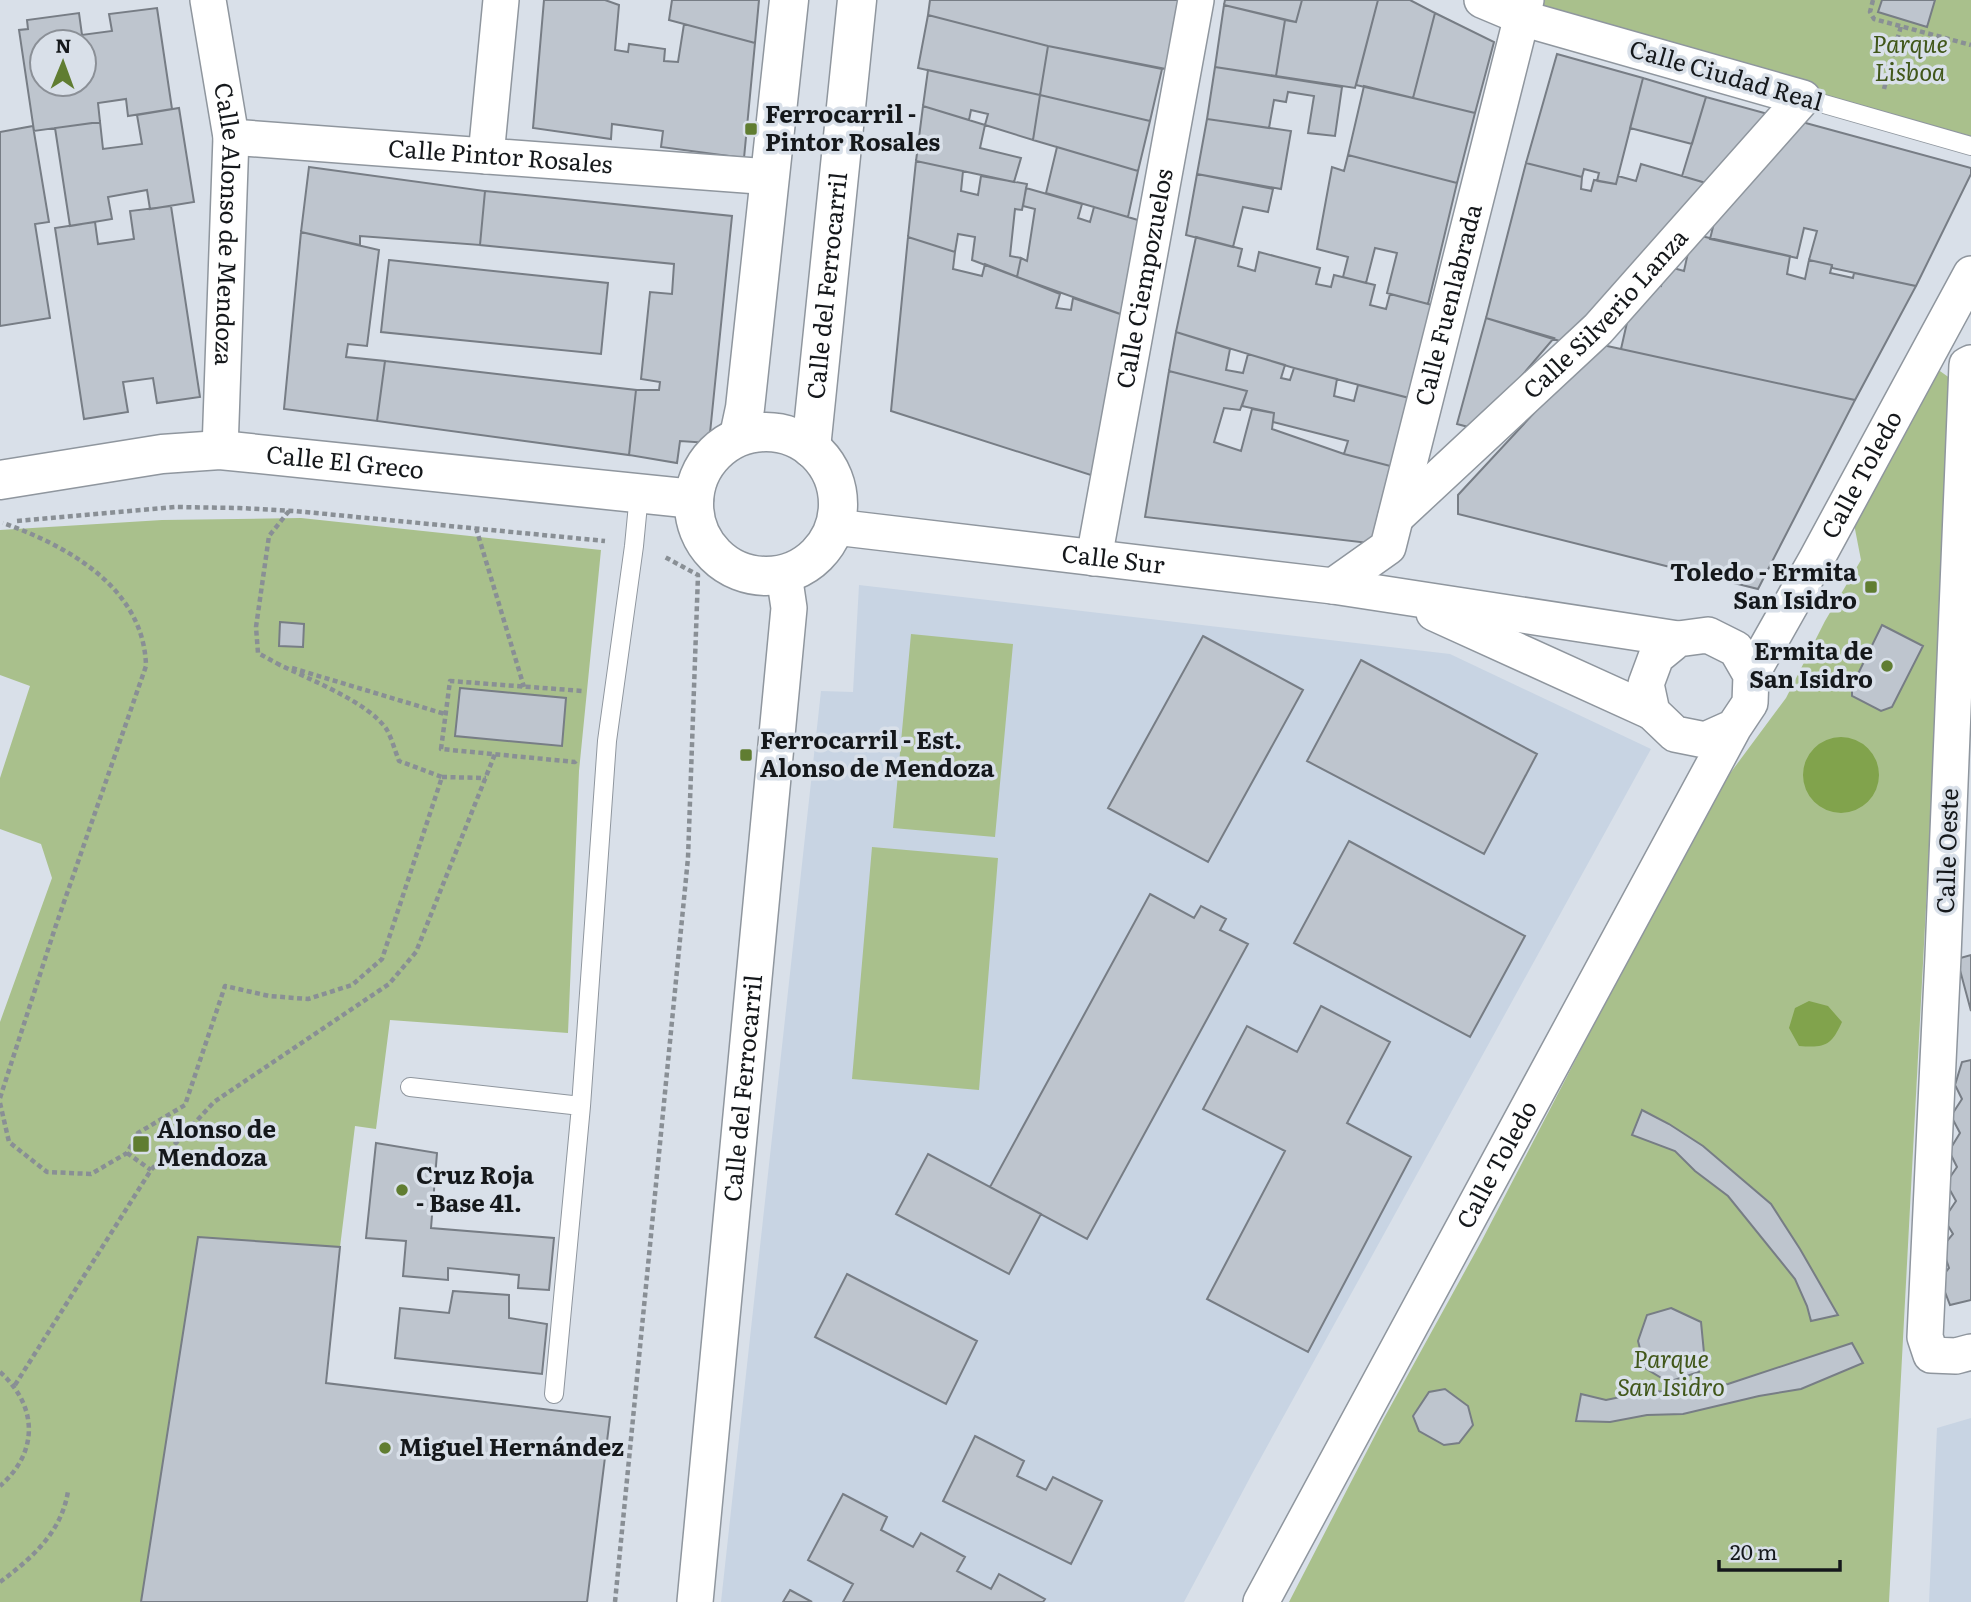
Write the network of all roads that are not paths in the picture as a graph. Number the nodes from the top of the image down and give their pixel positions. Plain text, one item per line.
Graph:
1 (208, 0) edge
2 (500, 0) edge
3 (789, 0) edge
4 (857, 0) edge
5 (1196, 0) edge
6 (1482, 0) edge
7 (1523, 9) edge
8 (1803, 98) junction
9 (231, 137) junction
10 (1971, 146) edge
11 (486, 156) junction
12 (770, 177) junction
13 (1971, 275) edge
14 (1930, 347) junction
15 (1969, 364) edge
16 (739, 436) junction
17 (811, 448) junction
18 (220, 450) junction
19 (0, 480) edge
20 (639, 494) junction
21 (694, 499) junction
22 (1396, 517) junction
23 (835, 527) junction
24 (1094, 558) junction
25 (784, 574) junction
26 (1333, 586) junction
27 (1392, 595) junction
28 (1678, 639) junction
29 (1751, 675) junction
30 (1652, 712) junction
31 (1734, 727) junction
32 (1957, 953) edge
33 (410, 1087) dead end
34 (581, 1106) junction
35 (1971, 1352) edge
36 (554, 1394) dead end
37 (695, 1602) edge
38 (1261, 1602) edge

1 - 9 street, Calle Alonso de Mendoza
2 - 11 street
3 - 12 street
4 - 17 street, Calle del Ferrocarril
5 - 24 street, Calle Ciempozuelos
6 - 7 street, Calle Ciudad Real
7 - 8 street, Calle Ciudad Real
7 - 22 street, Calle Fuenlabrada
8 - 10 lane, Calle Ciudad Real
8 - 22 street, Calle Silverio Lanza
9 - 11 street, Calle Pintor Rosales
9 - 18 street, Calle Alonso de Mendoza
11 - 12 street, Calle Pintor Rosales
12 - 16 street
13 - 14 street, Calle Toledo
14 - 15 street, Calle Oeste
14 - 29 street, Calle Toledo
15 - 32 street, Calle Oeste
16 - 17 street
16 - 21 street
17 - 23 street
18 - 19 street, Calle El Greco
18 - 20 street, Calle El Greco
20 - 21 street, Calle El Greco
20 - 34 lane
21 - 25 street
22 - 26 street, Calle Fuenlabrada
23 - 24 street, Calle Sur
23 - 25 street
24 - 26 street, Calle Sur
25 - 37 street, Calle del Ferrocarril
26 - 27 street, Calle Sur
27 - 28 street, Calle Sur
27 - 30 street, Calle Sur
28 - 29 street
28 - 30 street
29 - 31 street
30 - 31 street
31 - 38 street, Calle Toledo
32 - 35 street, Calle Oeste
33 - 34 lane
34 - 36 lane

